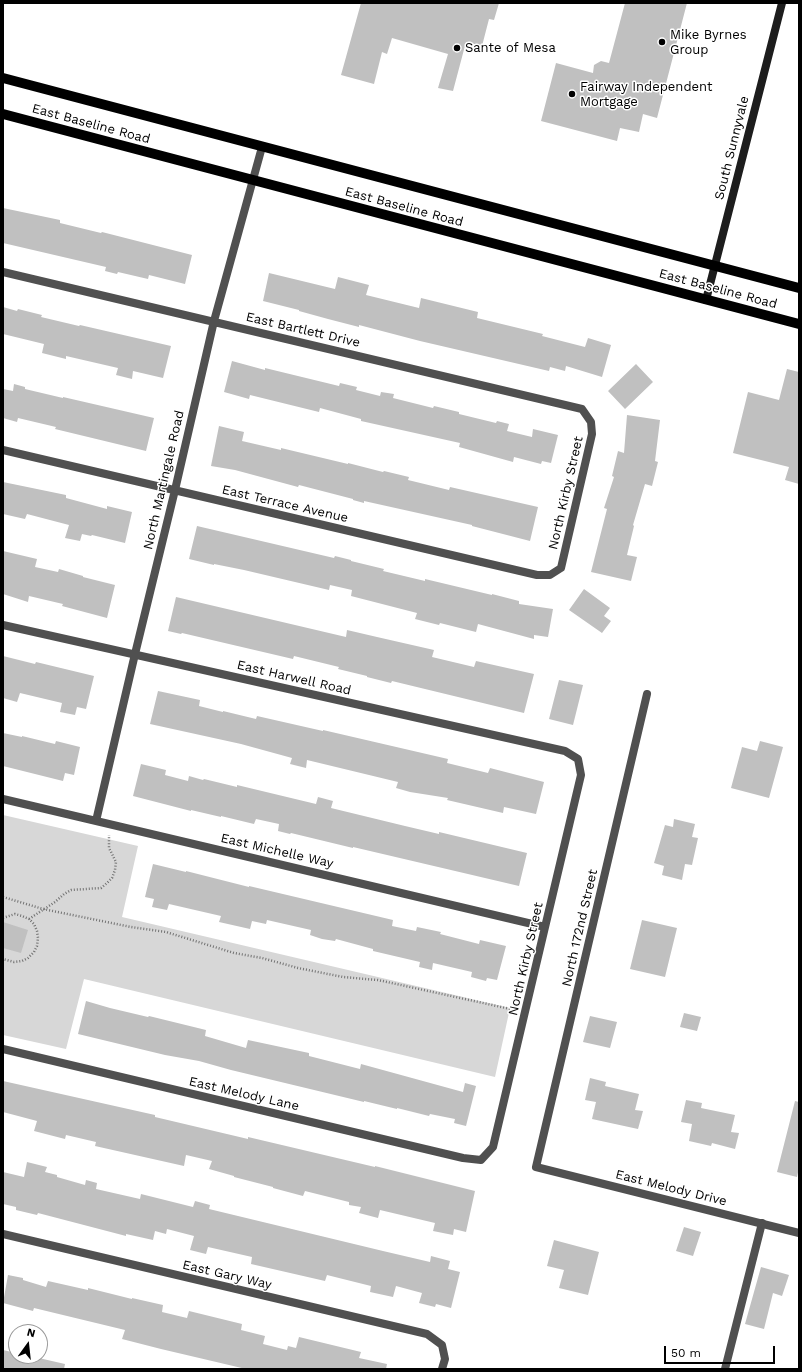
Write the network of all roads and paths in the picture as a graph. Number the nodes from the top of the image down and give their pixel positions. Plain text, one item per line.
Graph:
1 (782, 3) edge
2 (3, 78) edge
3 (3, 114) edge
4 (262, 147) junction
5 (253, 180) junction
6 (714, 265) junction
7 (3, 272) edge
8 (799, 288) edge
9 (706, 300) junction
10 (214, 321) junction
11 (799, 324) edge
12 (591, 422) joint
13 (3, 450) edge
14 (175, 490) junction
15 (561, 568) joint
16 (3, 625) edge
17 (135, 654) junction
18 (647, 694) dead end
19 (578, 759) joint
20 (3, 799) edge
21 (96, 821) junction
22 (110, 824) junction
23 (3, 897) edge
24 (43, 909) junction
25 (3, 918) edge
26 (28, 919) junction
27 (545, 927) junction
28 (3, 958) edge
29 (525, 1012) junction
30 (3, 1049) edge
31 (481, 1160) joint
32 (536, 1167) joint
33 (762, 1223) junction
34 (799, 1232) edge
35 (3, 1234) edge
36 (442, 1369) edge
37 (725, 1369) edge

1 - 6 street, South Sunnyvale
2 - 4 main road, East Baseline Road
3 - 5 main road, East Baseline Road
4 - 5 street, North Martingale Road
4 - 6 main road, East Baseline Road
5 - 9 main road, East Baseline Road
5 - 10 street, North Martingale Road
6 - 8 main road, East Baseline Road
6 - 9 street, South Sunnyvale
7 - 10 street, East Bartlett Drive
9 - 11 main road, East Baseline Road
10 - 12 street, East Bartlett Drive
10 - 14 street, North Martingale Road
12 - 15 street, North Kirby Street
13 - 14 street, East Terrace Avenue
14 - 15 street, East Terrace Avenue
14 - 17 street, North Martingale Road
16 - 17 street, East Harwell Road
17 - 19 street, East Harwell Road
17 - 21 street, North Martingale Road
18 - 32 street, North 172nd Street
19 - 27 street, North Kirby Street
20 - 21 street, East Michelle Way
21 - 22 street, East Michelle Way
22 - 24 path
22 - 27 street, East Michelle Way
23 - 24 path
24 - 26 path
24 - 29 path
25 - 26 path
26 - 28 path
27 - 29 street, North Kirby Street
29 - 31 street, North Kirby Street
30 - 31 street, East Melody Lane
32 - 33 street, East Melody Drive
33 - 34 street, East Melody Drive
33 - 37 street
35 - 36 street, East Gary Way

